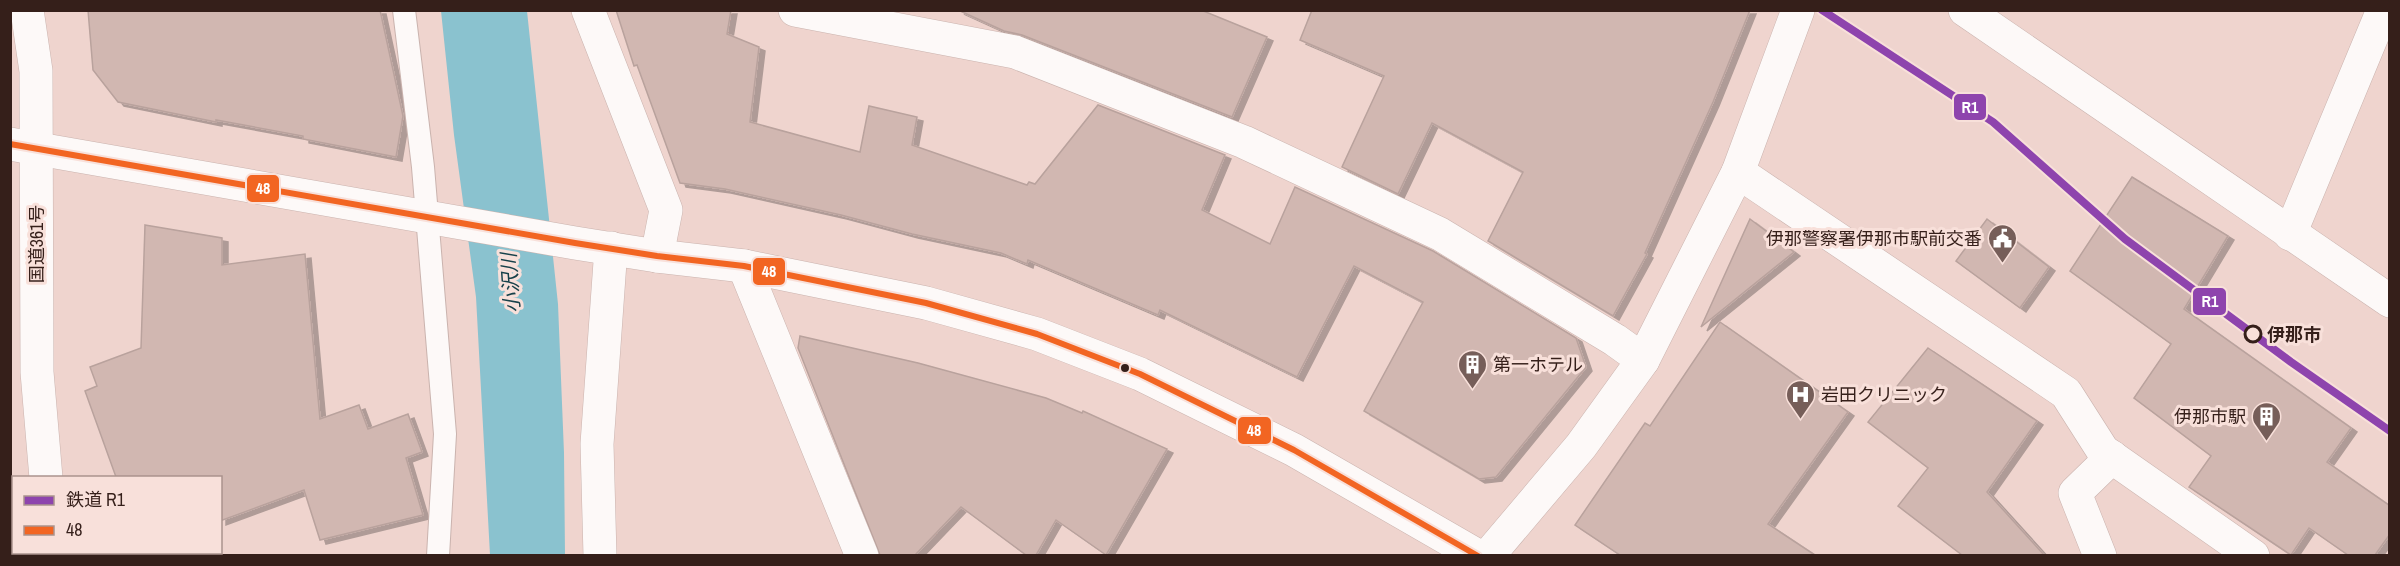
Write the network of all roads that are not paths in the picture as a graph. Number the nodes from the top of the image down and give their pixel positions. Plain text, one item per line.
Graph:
1 (27, 10) edge
2 (404, 10) edge
3 (588, 10) edge
4 (795, 10) edge
5 (1798, 10) edge
6 (1965, 10) edge
7 (2384, 10) edge
8 (23, 145) edge
9 (1738, 172) junction
10 (437, 217) junction
11 (2290, 234) junction
12 (611, 248) junction
13 (657, 256) junction
14 (744, 266) junction
15 (2390, 301) edge
16 (1643, 360) junction
17 (2112, 457) junction
18 (46, 476) edge
19 (438, 555) edge
20 (600, 555) edge
21 (862, 555) edge
22 (1478, 555) edge
23 (1488, 555) edge
24 (2100, 555) edge
25 (2253, 555) edge

1 - 8 main road, 国道361号
2 - 10 lane
3 - 13 main road
4 - 16 main road
5 - 9 main road
6 - 11 main road
7 - 11 main road
8 - 10 main road
8 - 18 main road, 国道361号
9 - 16 main road
9 - 17 main road
10 - 12 main road
10 - 19 lane
11 - 15 main road
12 - 13 main road
12 - 20 main road
13 - 14 main road
14 - 21 main road
14 - 22 main road
16 - 23 main road
17 - 24 main road
17 - 25 main road

